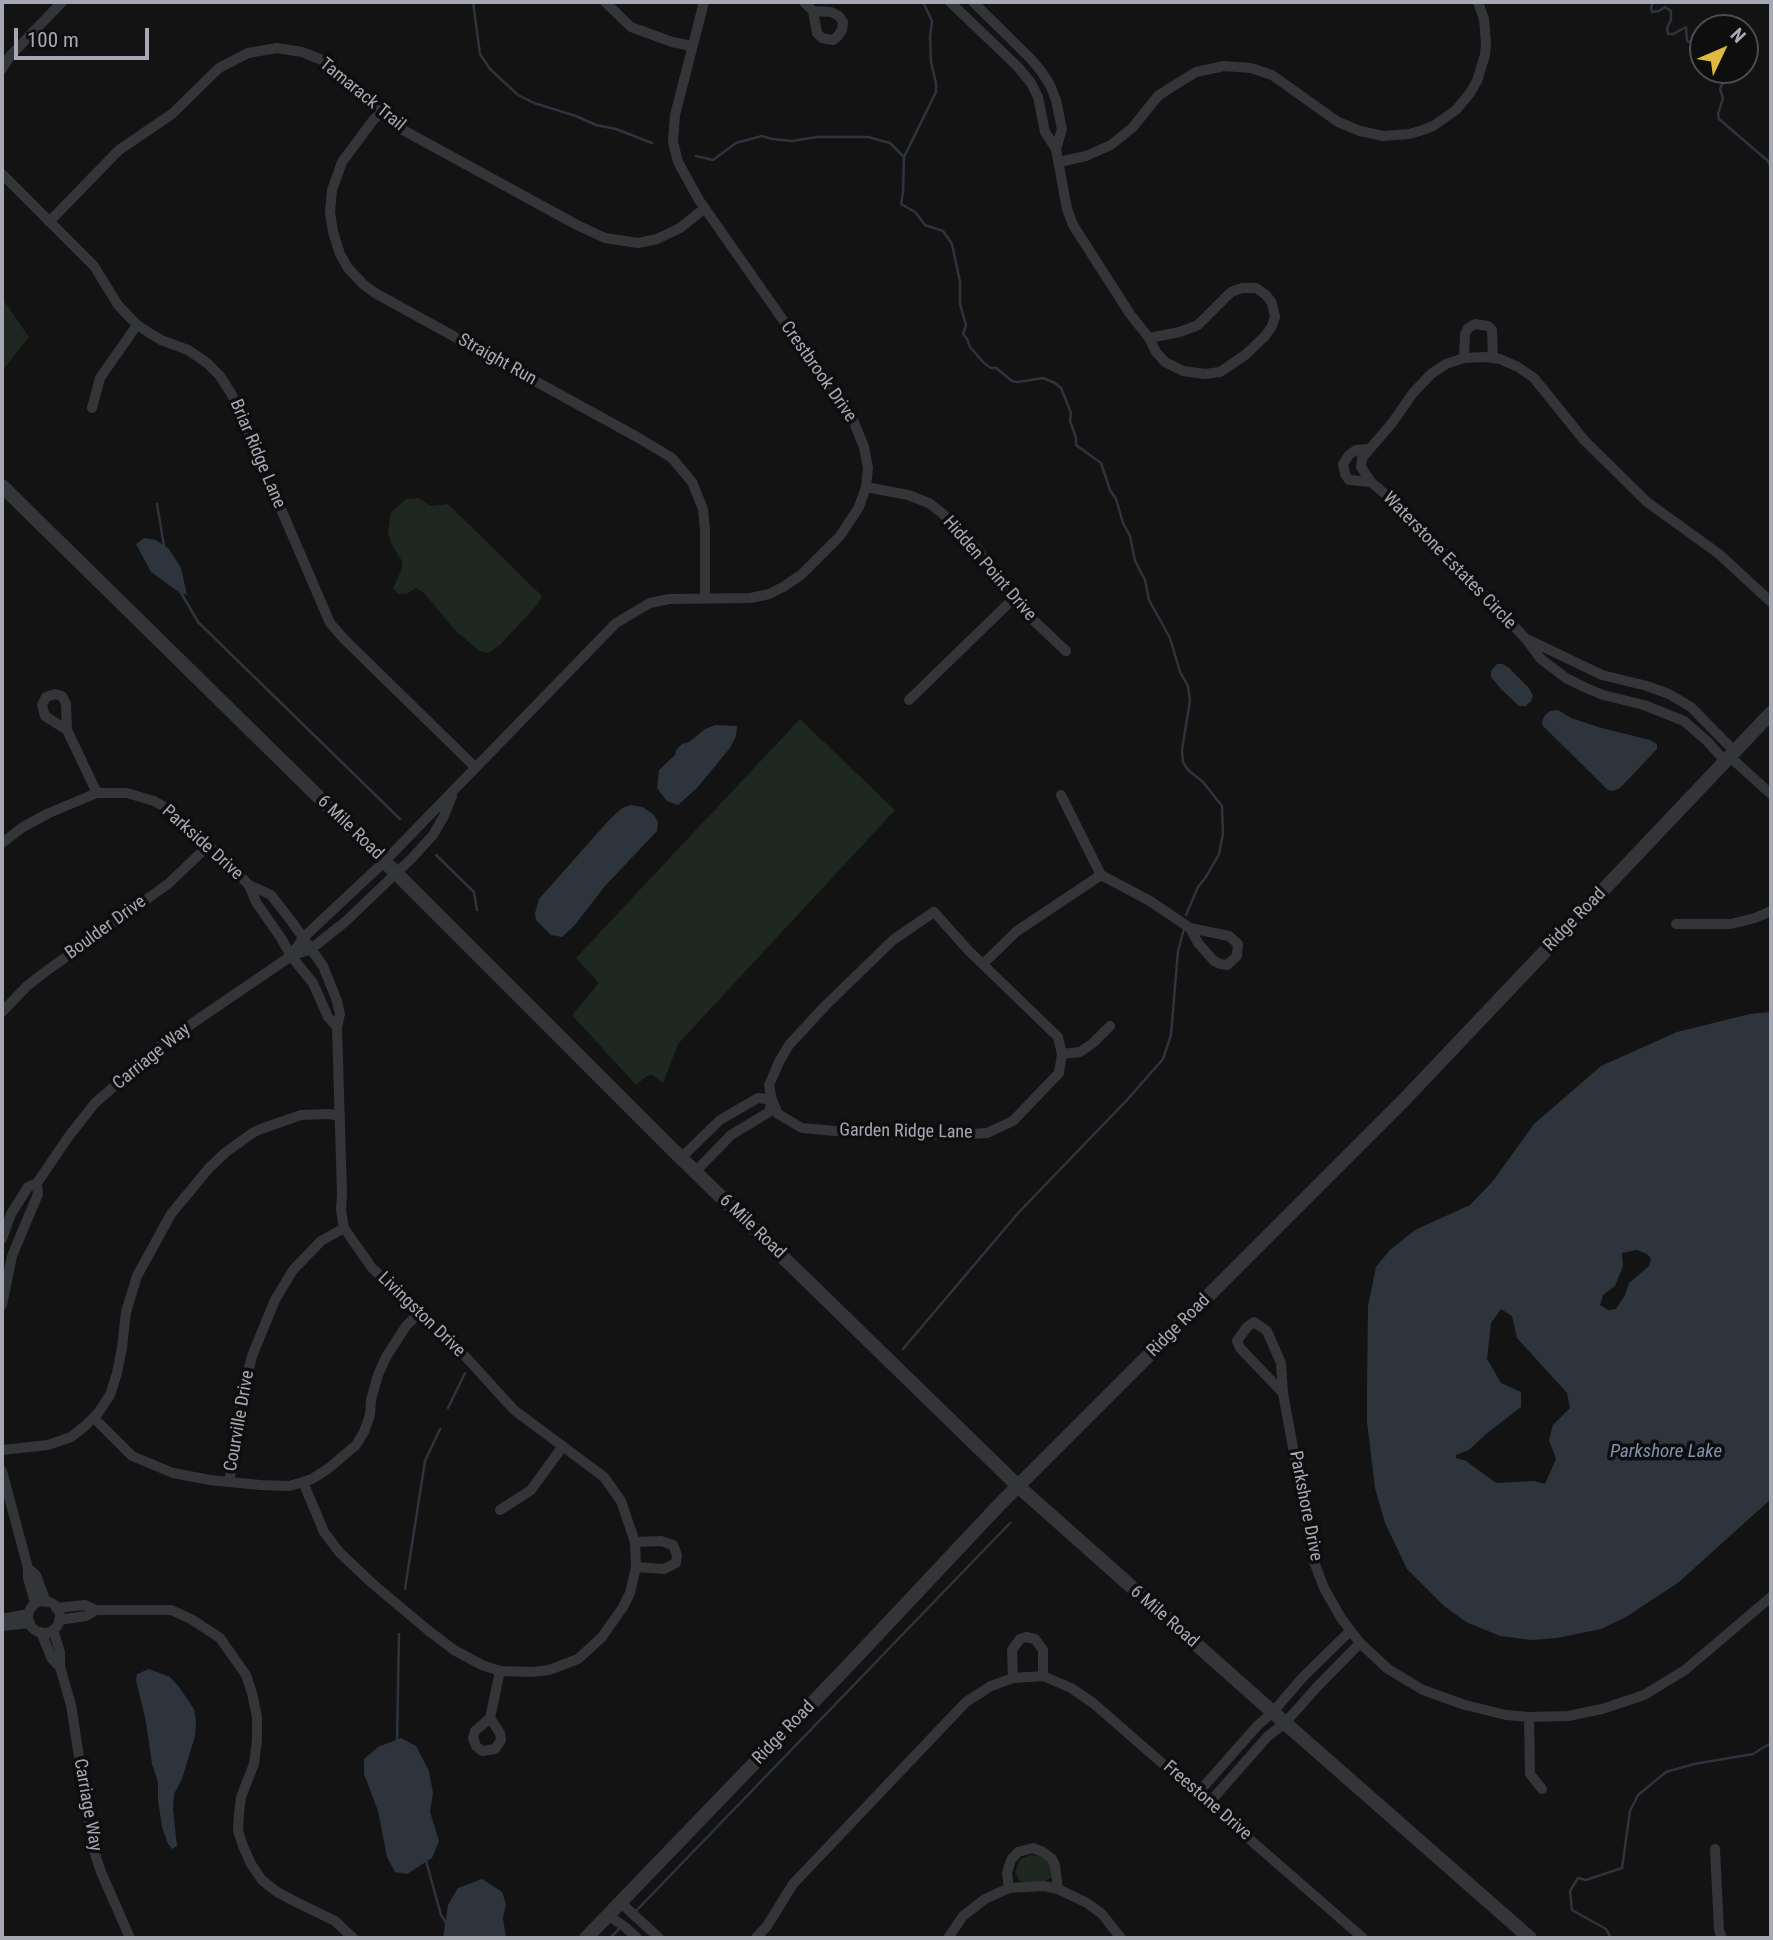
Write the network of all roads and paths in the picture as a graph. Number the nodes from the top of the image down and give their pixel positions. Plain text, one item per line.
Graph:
1 (62, 2) edge
2 (605, 2) edge
3 (704, 2) edge
4 (804, 2) edge
5 (950, 2) edge
6 (973, 2) edge
7 (1478, 2) edge
8 (813, 11) dead end
9 (692, 46) junction
10 (1030, 58) junction
11 (1018, 67) junction
12 (2, 69) edge
13 (381, 113) junction
14 (1056, 149) junction
15 (1059, 162) junction
16 (2, 174) edge
17 (705, 208) junction
18 (49, 222) junction
19 (137, 326) junction
20 (1149, 338) junction
21 (1464, 358) junction
22 (1493, 358) junction
23 (92, 408) dead end
24 (1369, 449) junction
25 (1371, 482) junction
26 (2, 486) edge
27 (866, 487) junction
28 (705, 597) junction
29 (1012, 600) junction
30 (1771, 602) edge
31 (1526, 639) junction
32 (1066, 651) dead end
33 (1618, 680) junction
34 (1613, 697) junction
35 (909, 700) dead end
36 (1771, 713) edge
37 (67, 730) dead end
38 (1730, 757) junction
39 (475, 767) junction
40 (455, 790) junction
41 (97, 793) junction
42 (1771, 794) edge
43 (1061, 796) dead end
44 (2, 843) edge
45 (209, 845) junction
46 (384, 862) junction
47 (396, 873) junction
48 (1101, 875) junction
49 (249, 885) junction
50 (1771, 911) edge
51 (1676, 924) dead end
52 (1190, 928) junction
53 (303, 938) junction
54 (312, 949) junction
55 (291, 956) junction
56 (983, 964) junction
57 (2, 1012) edge
58 (1110, 1026) dead end
59 (337, 1027) junction
60 (1062, 1054) junction
61 (772, 1100) junction
62 (340, 1116) junction
63 (681, 1158) junction
64 (695, 1172) junction
65 (37, 1183) junction
66 (344, 1228) junction
67 (2, 1239) edge
68 (6, 1264) edge
69 (2, 1305) edge
70 (421, 1311) junction
71 (1283, 1393) junction
72 (93, 1418) junction
73 (563, 1447) junction
74 (2, 1450) edge
75 (2, 1471) edge
76 (229, 1482) junction
77 (303, 1482) junction
78 (1019, 1487) junction
79 (500, 1510) dead end
80 (635, 1542) junction
81 (636, 1567) junction
82 (1771, 1597) edge
83 (40, 1602) junction
84 (56, 1608) junction
85 (96, 1610) junction
86 (2, 1619) edge
87 (29, 1619) junction
88 (2, 1626) edge
89 (51, 1628) junction
90 (1350, 1631) junction
91 (1360, 1643) junction
92 (500, 1671) junction
93 (1043, 1676) junction
94 (1013, 1678) junction
95 (1272, 1713) junction
96 (1530, 1717) junction
97 (490, 1718) dead end
98 (1284, 1723) junction
99 (1542, 1789) dead end
100 (1198, 1793) junction
101 (1209, 1803) junction
102 (1715, 1849) dead end
103 (1009, 1888) junction
104 (1058, 1889) junction
105 (620, 1902) junction
106 (608, 1915) junction
107 (130, 1938) edge
108 (353, 1938) edge
109 (586, 1938) edge
110 (637, 1938) edge
111 (659, 1938) edge
112 (756, 1938) edge
113 (948, 1938) edge
114 (1121, 1938) edge
115 (1363, 1938) edge
116 (1530, 1938) edge
117 (1722, 1938) edge

1 - 12 street
2 - 9 street
3 - 9 street, Crestbrook Drive
4 - 8 street
5 - 11 street
6 - 10 street
7 - 15 street
9 - 17 street, Crestbrook Drive
10 - 11 street
10 - 14 street
11 - 14 street
13 - 17 street, Tamarack Trail
13 - 18 street, Tamarack Trail
13 - 28 street, Straight Run
14 - 15 street
15 - 20 street
16 - 18 street, Briar Ridge Lane
17 - 27 street, Crestbrook Drive
18 - 19 street, Briar Ridge Lane
19 - 23 street
19 - 39 street, Briar Ridge Lane
20 - 20 street
21 - 22 street, Waterstone Estates Circle
21 - 22 street
21 - 24 street, Waterstone Estates Circle
22 - 30 street, Waterstone Estates Circle
24 - 25 street, Waterstone Estates Circle
24 - 25 street, Waterstone Estates Circle
25 - 31 street, Waterstone Estates Circle
26 - 46 street, 6 Mile Road
27 - 28 street, Crestbrook Drive
27 - 29 street, Hidden Point Drive
28 - 39 street, Crestbrook Drive
29 - 32 street, Hidden Point Drive
29 - 35 street
31 - 33 street, Waterstone Estates Circle
31 - 34 street, Waterstone Estates Circle
33 - 34 street
33 - 38 street, Waterstone Estates Circle
34 - 38 street, Waterstone Estates Circle
36 - 38 street, Ridge Road
37 - 41 street
38 - 42 street
38 - 78 street, Ridge Road
39 - 40 street, Crestbrook Drive
40 - 46 street, Crestbrook Drive
40 - 47 street, Crestbrook Drive
41 - 44 street, Parkside Drive
41 - 45 street, Parkside Drive
43 - 48 street
45 - 49 street, Parkside Drive
45 - 57 street, Boulder Drive
46 - 47 street, 6 Mile Road
46 - 53 street, Carriage Way
47 - 54 street, Carriage Way
47 - 63 street, 6 Mile Road
48 - 52 street
48 - 56 street
49 - 53 street, Parkside Drive
49 - 55 street, Parkside Drive
50 - 51 street
52 - 52 street
53 - 54 street, Parkside Drive
53 - 55 street, Carriage Way
54 - 55 street, Carriage Way
54 - 59 street
55 - 59 street
55 - 65 street, Carriage Way
56 - 60 street
56 - 61 street
58 - 60 street
59 - 62 street
60 - 61 street, Garden Ridge Lane
61 - 63 street
61 - 64 street
62 - 66 street
62 - 72 street
63 - 64 street, 6 Mile Road
64 - 78 street, 6 Mile Road
65 - 67 street, Carriage Way
65 - 68 street, Carriage Way
66 - 70 street, Livingston Drive
66 - 76 street, Courville Drive
68 - 69 street, Carriage Way
70 - 73 street, Livingston Drive
70 - 77 street
71 - 71 street, Parkshore Drive
71 - 90 street, Parkshore Drive
72 - 74 street
72 - 76 street
73 - 79 street
73 - 80 street, Livingston Drive
75 - 83 street
76 - 77 street
77 - 92 street, Livingston Drive
78 - 95 street, 6 Mile Road
78 - 105 street, Ridge Road
80 - 81 street, Livingston Drive
80 - 81 street
81 - 92 street, Livingston Drive
82 - 96 street, Parkshore Drive
83 - 84 street
83 - 87 street
84 - 85 street
84 - 89 street
85 - 89 street
85 - 108 street
86 - 87 street
87 - 88 street
87 - 89 street
89 - 107 street, Carriage Way
90 - 91 street, Parkshore Drive
90 - 95 street
91 - 96 street, Parkshore Drive
91 - 98 street
92 - 97 street
93 - 94 street, Freestone Drive
93 - 94 street
93 - 100 street, Freestone Drive
94 - 112 street, Freestone Drive
95 - 98 street, 6 Mile Road
95 - 100 street
96 - 99 street
98 - 101 street
98 - 116 street, 6 Mile Road
100 - 101 street, Freestone Drive
101 - 115 street, Freestone Drive
102 - 117 street
103 - 104 street
103 - 104 street
103 - 113 street
104 - 114 street
105 - 106 street, Ridge Road
105 - 111 street
106 - 109 street, Ridge Road
106 - 110 street

